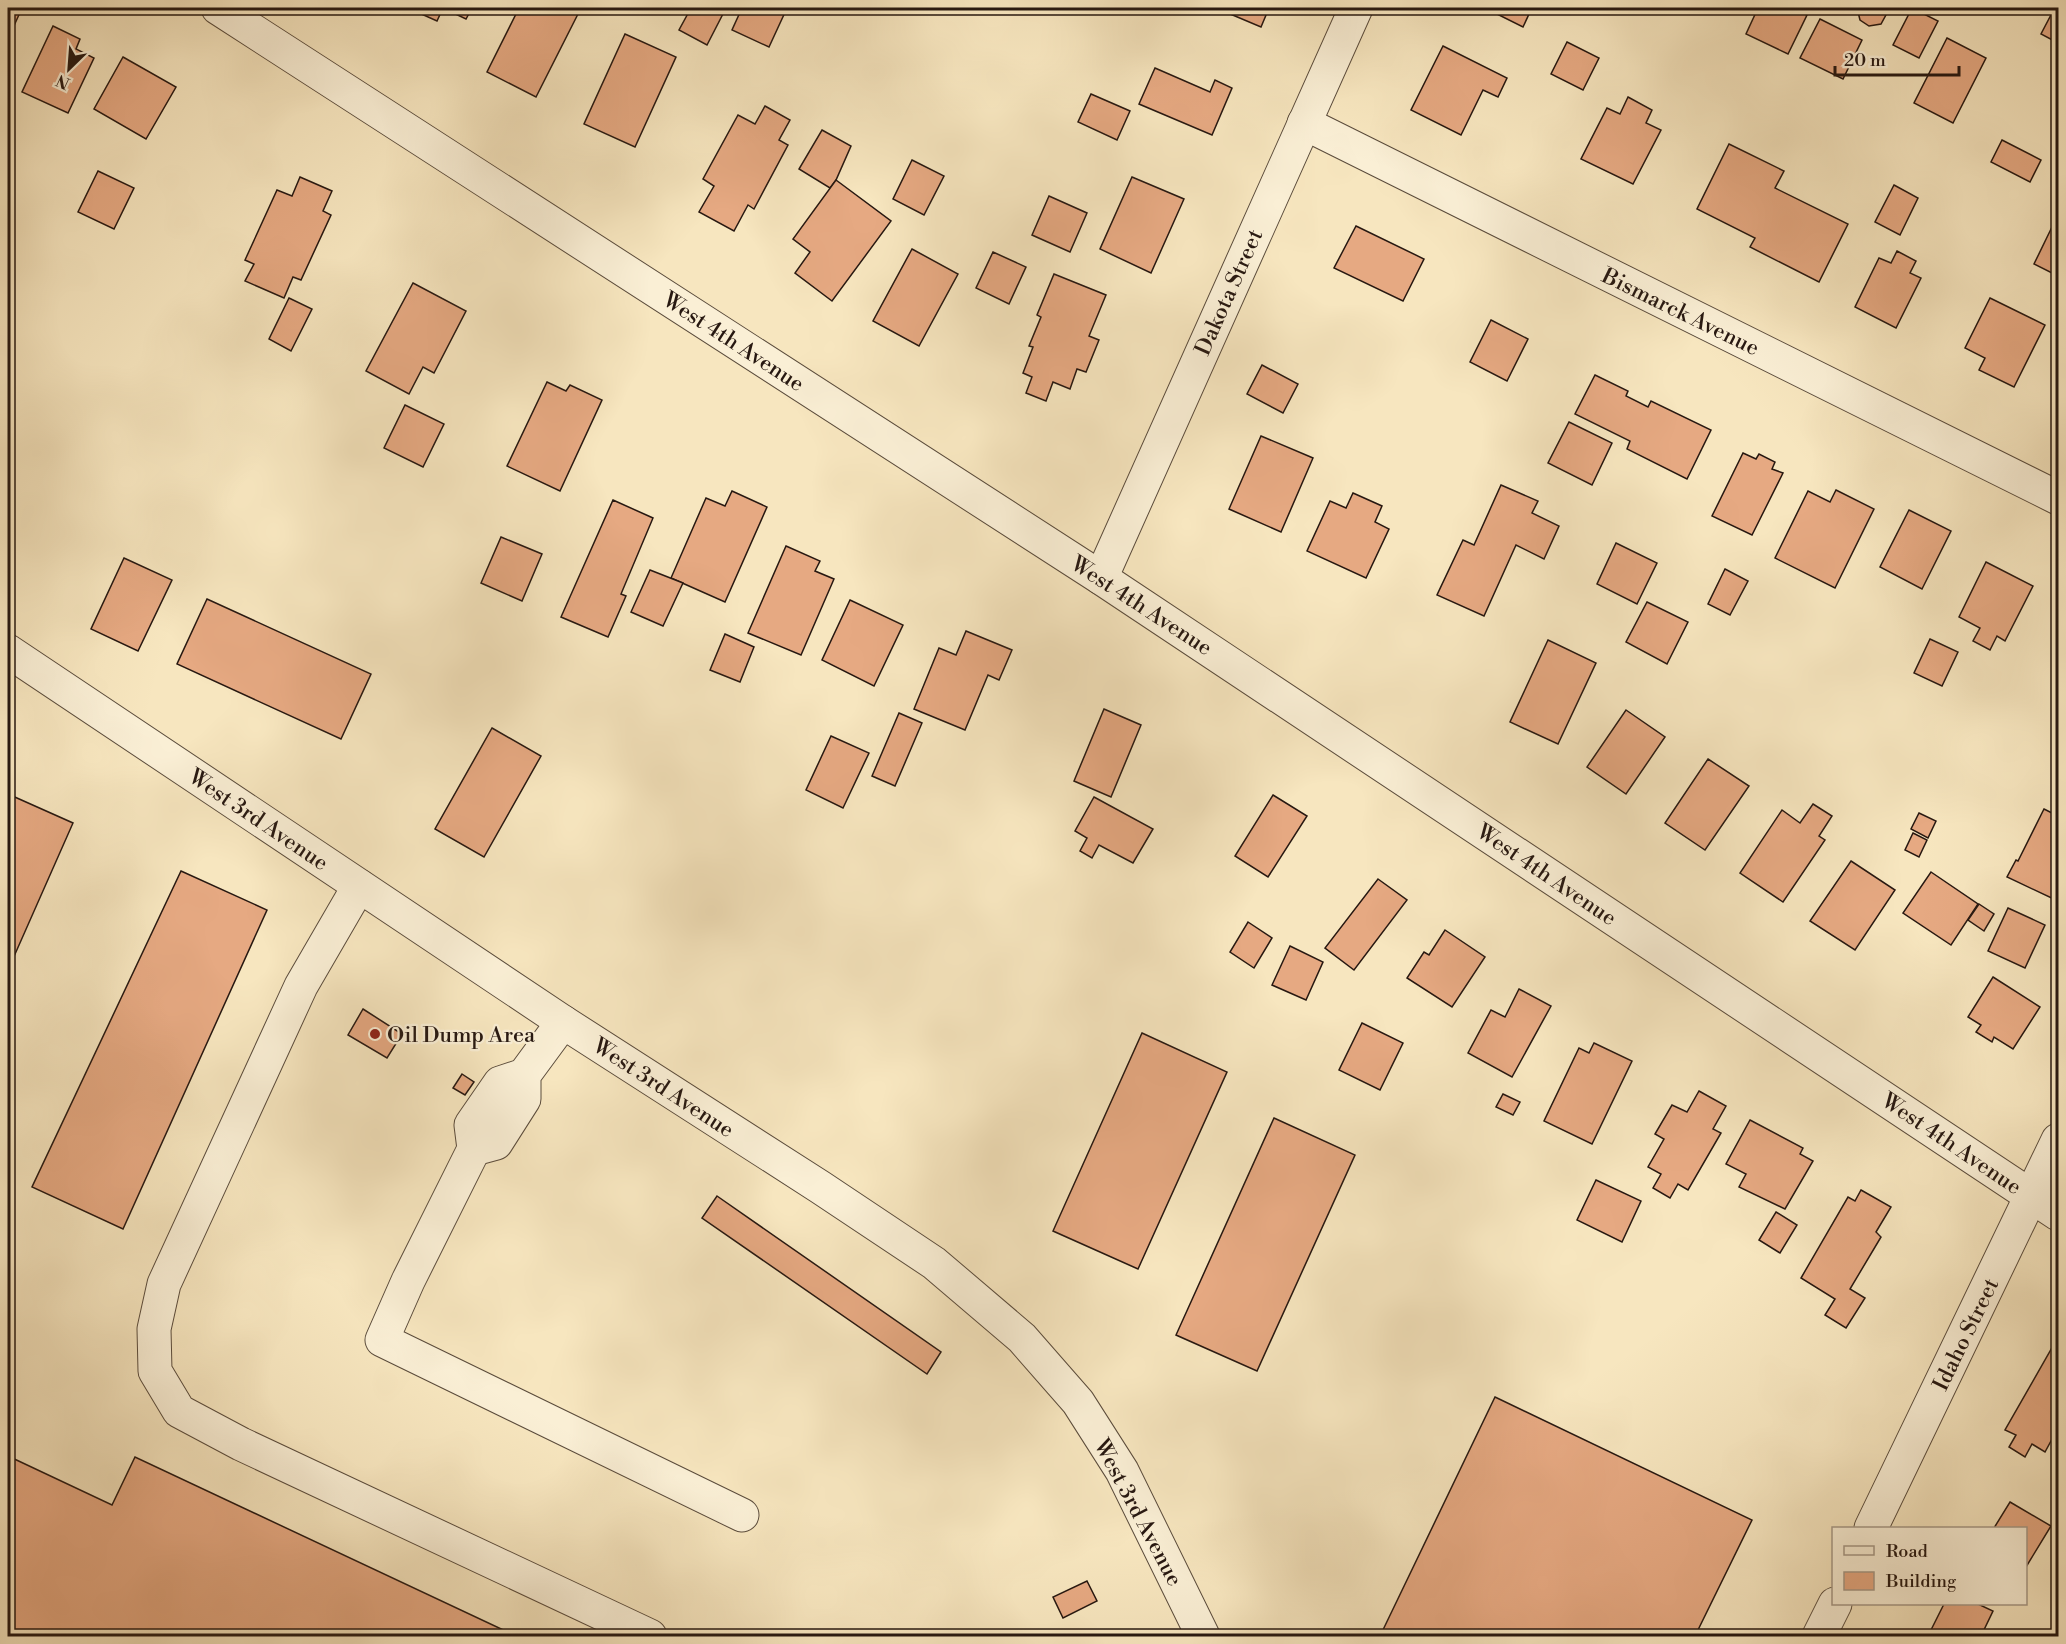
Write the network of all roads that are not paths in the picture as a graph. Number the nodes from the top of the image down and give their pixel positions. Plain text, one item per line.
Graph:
1 (218, 8) edge
2 (1356, 8) edge
3 (1304, 123) junction
4 (2058, 498) edge
5 (1101, 578) junction
6 (8, 651) edge
7 (359, 886) junction
8 (563, 1022) junction
9 (2058, 1140) edge
10 (2032, 1196) junction
11 (2058, 1214) edge
12 (742, 1515) dead end
13 (1871, 1527) edge
14 (1834, 1605) edge
15 (650, 1636) edge
16 (1203, 1636) edge
17 (1819, 1636) edge

1 - 5 street, West 4th Avenue
2 - 3 street, Dakota Street
3 - 4 street, Bismarck Avenue
3 - 5 street, Dakota Street
5 - 10 street, West 4th Avenue
6 - 7 street, West 3rd Avenue
7 - 8 street, West 3rd Avenue
7 - 15 street
8 - 12 street
8 - 16 street, West 3rd Avenue
9 - 10 street, Idaho Street
10 - 11 street, West 4th Avenue
10 - 13 street, Idaho Street
14 - 17 street

